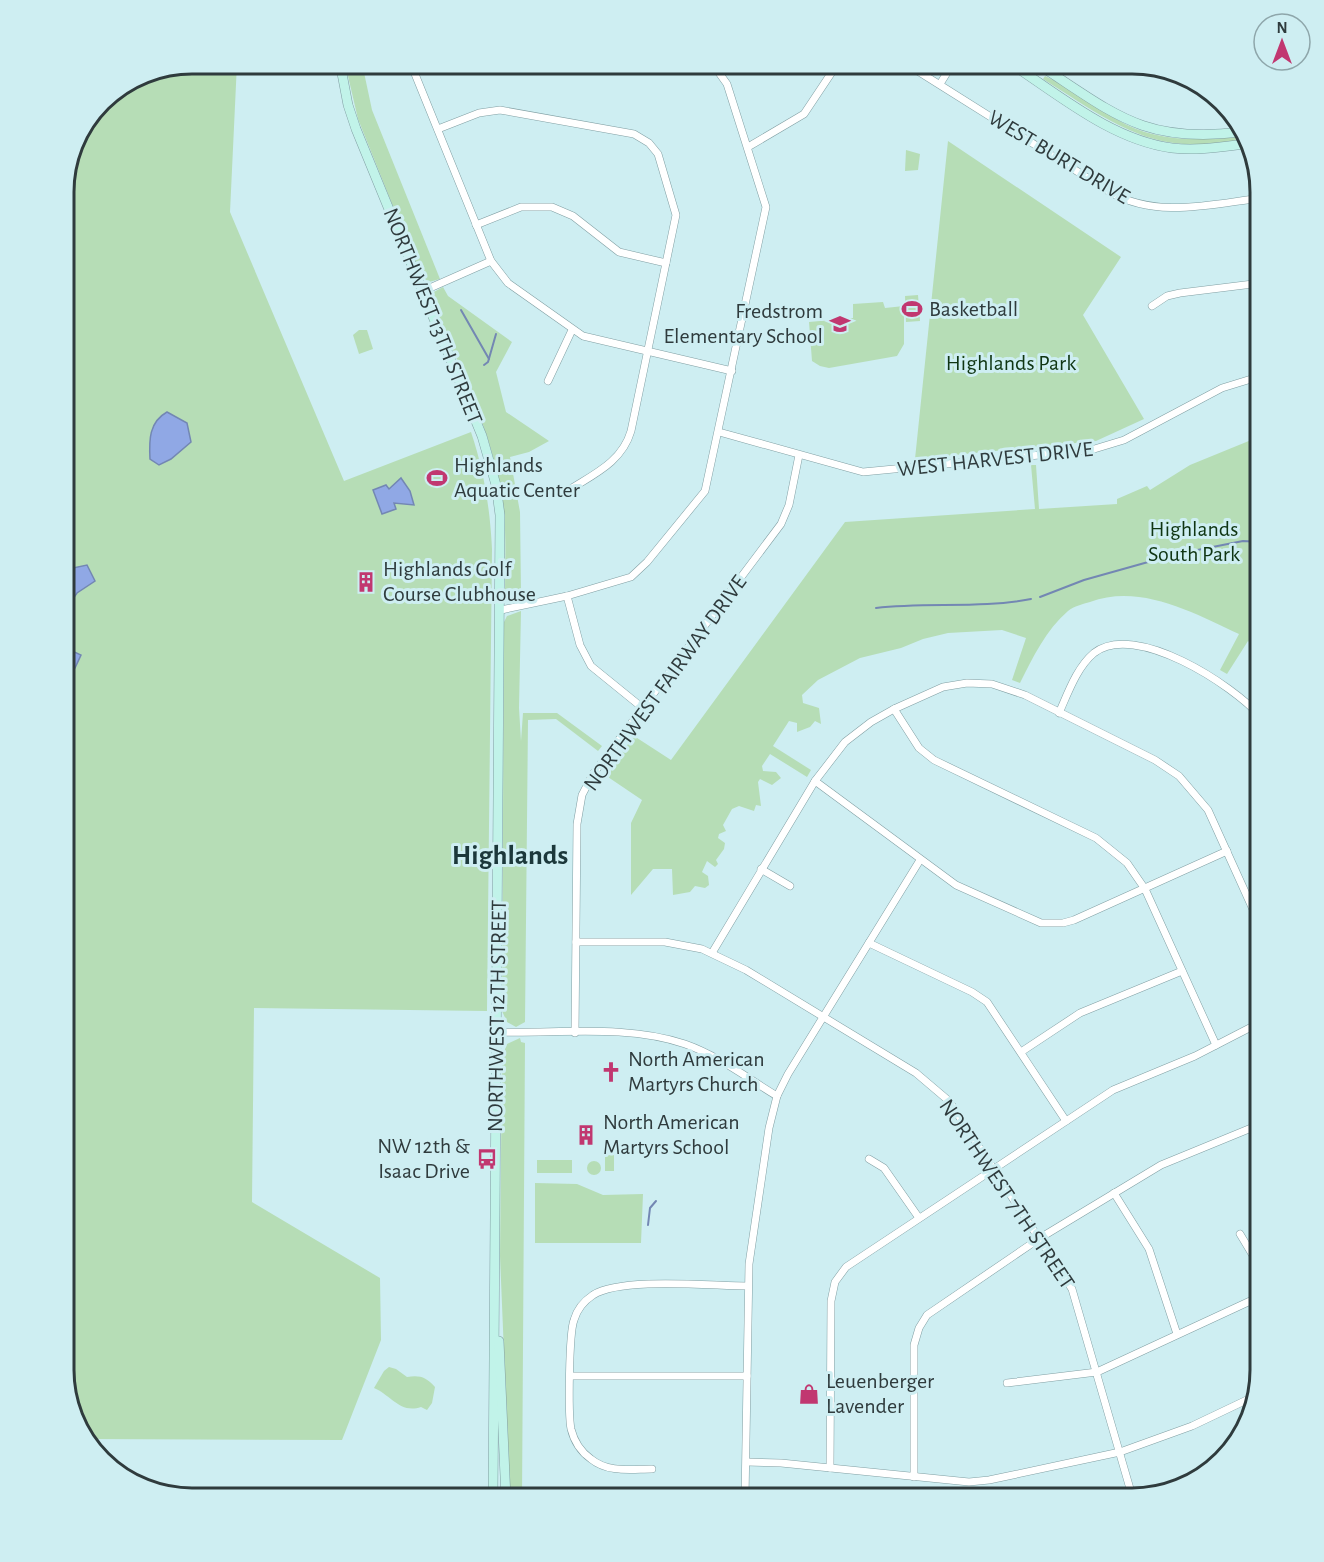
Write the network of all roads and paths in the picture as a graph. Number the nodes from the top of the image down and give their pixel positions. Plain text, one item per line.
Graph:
1 (342, 74) edge
2 (415, 74) edge
3 (720, 74) edge
4 (831, 74) edge
5 (923, 74) edge
6 (946, 74) edge
7 (1027, 74) edge
8 (1053, 74) edge
9 (940, 84) junction
10 (438, 129) junction
11 (1234, 132) edge
12 (1240, 144) edge
13 (748, 147) junction
14 (1250, 199) edge
15 (476, 225) junction
16 (491, 261) junction
17 (666, 263) junction
18 (1250, 284) edge
19 (423, 291) junction
20 (1152, 306) dead end
21 (572, 330) junction
22 (648, 352) junction
23 (732, 371) junction
24 (1250, 379) edge
25 (548, 381) dead end
26 (719, 432) junction
27 (799, 455) junction
28 (569, 490) dead end
29 (567, 596) junction
30 (501, 610) junction
31 (1250, 705) edge
32 (644, 709) junction
33 (894, 710) junction
34 (1059, 713) junction
35 (815, 781) junction
36 (1227, 851) junction
37 (920, 860) junction
38 (761, 869) junction
39 (790, 886) dead end
40 (1145, 889) junction
41 (1250, 902) edge
42 (576, 942) junction
43 (869, 943) junction
44 (712, 952) junction
45 (1182, 971) junction
46 (823, 1016) junction
47 (1250, 1028) edge
48 (497, 1032) junction
49 (575, 1033) junction
50 (1215, 1045) junction
51 (1021, 1052) junction
52 (777, 1096) junction
53 (1066, 1121) junction
54 (1250, 1128) edge
55 (869, 1159) dead end
56 (994, 1169) junction
57 (1114, 1193) junction
58 (919, 1218) junction
59 (1240, 1234) dead end
60 (1040, 1238) junction
61 (1250, 1251) edge
62 (495, 1279) junction
63 (747, 1286) junction
64 (1250, 1301) edge
65 (1177, 1334) junction
66 (1097, 1372) junction
67 (571, 1376) junction
68 (747, 1376) junction
69 (1006, 1383) dead end
70 (1246, 1400) edge
71 (1120, 1452) junction
72 (747, 1462) junction
73 (830, 1468) junction
74 (652, 1469) dead end
75 (914, 1477) junction
76 (493, 1488) edge
77 (505, 1488) edge
78 (746, 1488) edge
79 (1130, 1488) edge

1 - 19 main road, NORTHWEST 13TH STREET
2 - 10 street
3 - 13 street
4 - 13 street
5 - 9 street, WEST BURT DRIVE
6 - 9 street
7 - 12 main road
8 - 11 main road
9 - 14 street, WEST BURT DRIVE
10 - 15 street
10 - 17 street
13 - 23 street
15 - 16 street
15 - 17 street
16 - 19 street
16 - 21 street
17 - 22 street
18 - 20 street
19 - 30 main road, NORTHWEST 13TH STREET
21 - 22 street
21 - 25 street
22 - 23 street
22 - 28 street
23 - 26 street
24 - 27 street, WEST HARVEST DRIVE
26 - 27 street, WEST HARVEST DRIVE
26 - 29 street
27 - 32 street, NORTHWEST FAIRWAY DRIVE
29 - 30 street
29 - 32 street
30 - 48 main road, NORTHWEST 12TH STREET
31 - 34 street
32 - 42 street, NORTHWEST FAIRWAY DRIVE
33 - 34 street
33 - 35 street
33 - 40 street
34 - 36 street
35 - 37 street
35 - 38 street
36 - 40 street
36 - 41 street
37 - 40 street
37 - 43 street
38 - 39 street
38 - 44 street
40 - 45 street
42 - 44 street, NORTHWEST 7TH STREET
42 - 49 street, NORTHWEST FAIRWAY DRIVE
43 - 46 street
43 - 51 street
44 - 46 street, NORTHWEST 7TH STREET
45 - 50 street
45 - 51 street
46 - 52 street
46 - 56 street, NORTHWEST 7TH STREET
47 - 50 street
48 - 49 street
48 - 62 main road, NORTHWEST 12TH STREET
49 - 52 street
50 - 53 street
51 - 53 street
52 - 63 street
53 - 56 street
54 - 57 street
55 - 58 street
56 - 58 street
56 - 60 street, NORTHWEST 7TH STREET
57 - 60 street
57 - 65 street
58 - 73 street
59 - 61 street
60 - 66 street, NORTHWEST 7TH STREET
60 - 75 street
62 - 76 main road, NORTHWEST 12TH STREET
62 - 77 main road, NORTHWEST 12TH STREET
63 - 67 street
63 - 68 street
64 - 65 street
65 - 66 street
66 - 69 street
66 - 71 street, NORTHWEST 7TH STREET
67 - 68 street
67 - 74 street
68 - 72 street
70 - 71 street
71 - 75 street
71 - 79 street, NORTHWEST 7TH STREET
72 - 73 street
72 - 78 street
73 - 75 street

